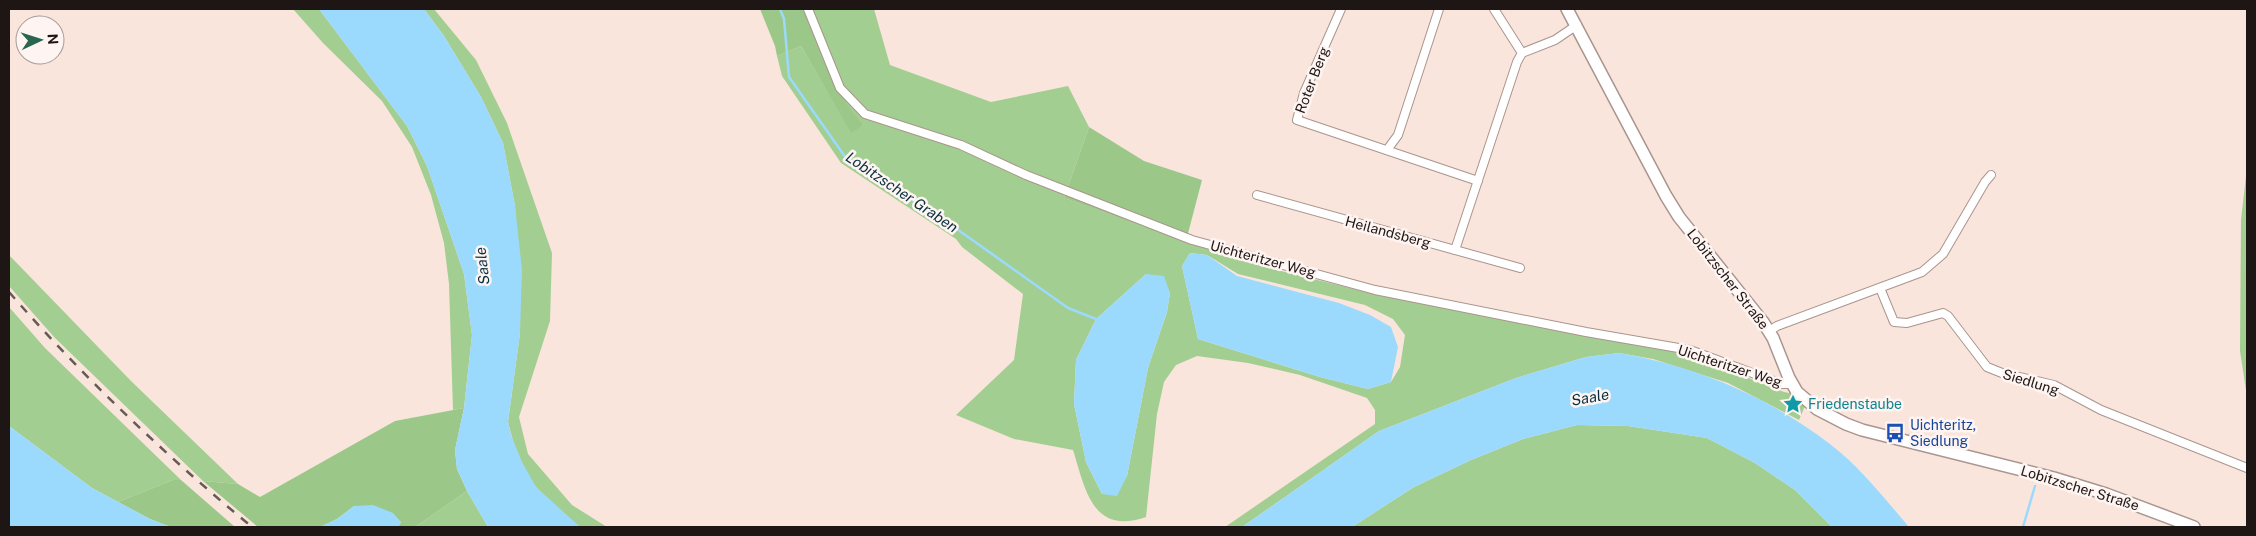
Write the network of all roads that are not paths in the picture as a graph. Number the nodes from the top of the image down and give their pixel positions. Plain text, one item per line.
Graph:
1 (808, 9) edge
2 (1341, 9) edge
3 (1439, 9) edge
4 (1494, 9) edge
5 (1567, 9) edge
6 (1577, 25) junction
7 (1522, 53) junction
8 (1387, 150) junction
9 (1991, 176) dead end
10 (1478, 182) junction
11 (1257, 195) dead end
12 (1456, 250) junction
13 (1520, 268) dead end
14 (1880, 288) junction
15 (1769, 331) junction
16 (1792, 384) junction
17 (2247, 468) edge
18 (2194, 527) edge

1 - 16 street, Uichteritzer Weg
2 - 8 street, Roter Berg
3 - 8 street
4 - 7 street
5 - 6 street, Lobitzscher Straße
6 - 7 street
6 - 15 street, Lobitzscher Straße
7 - 10 street
8 - 10 street, Roter Berg
9 - 14 street
10 - 12 street
11 - 12 street, Heilandsberg
12 - 13 street, Heilandsberg
14 - 15 street
14 - 17 street, Siedlung
15 - 16 street, Lobitzscher Straße
16 - 18 street, Lobitzscher Straße

